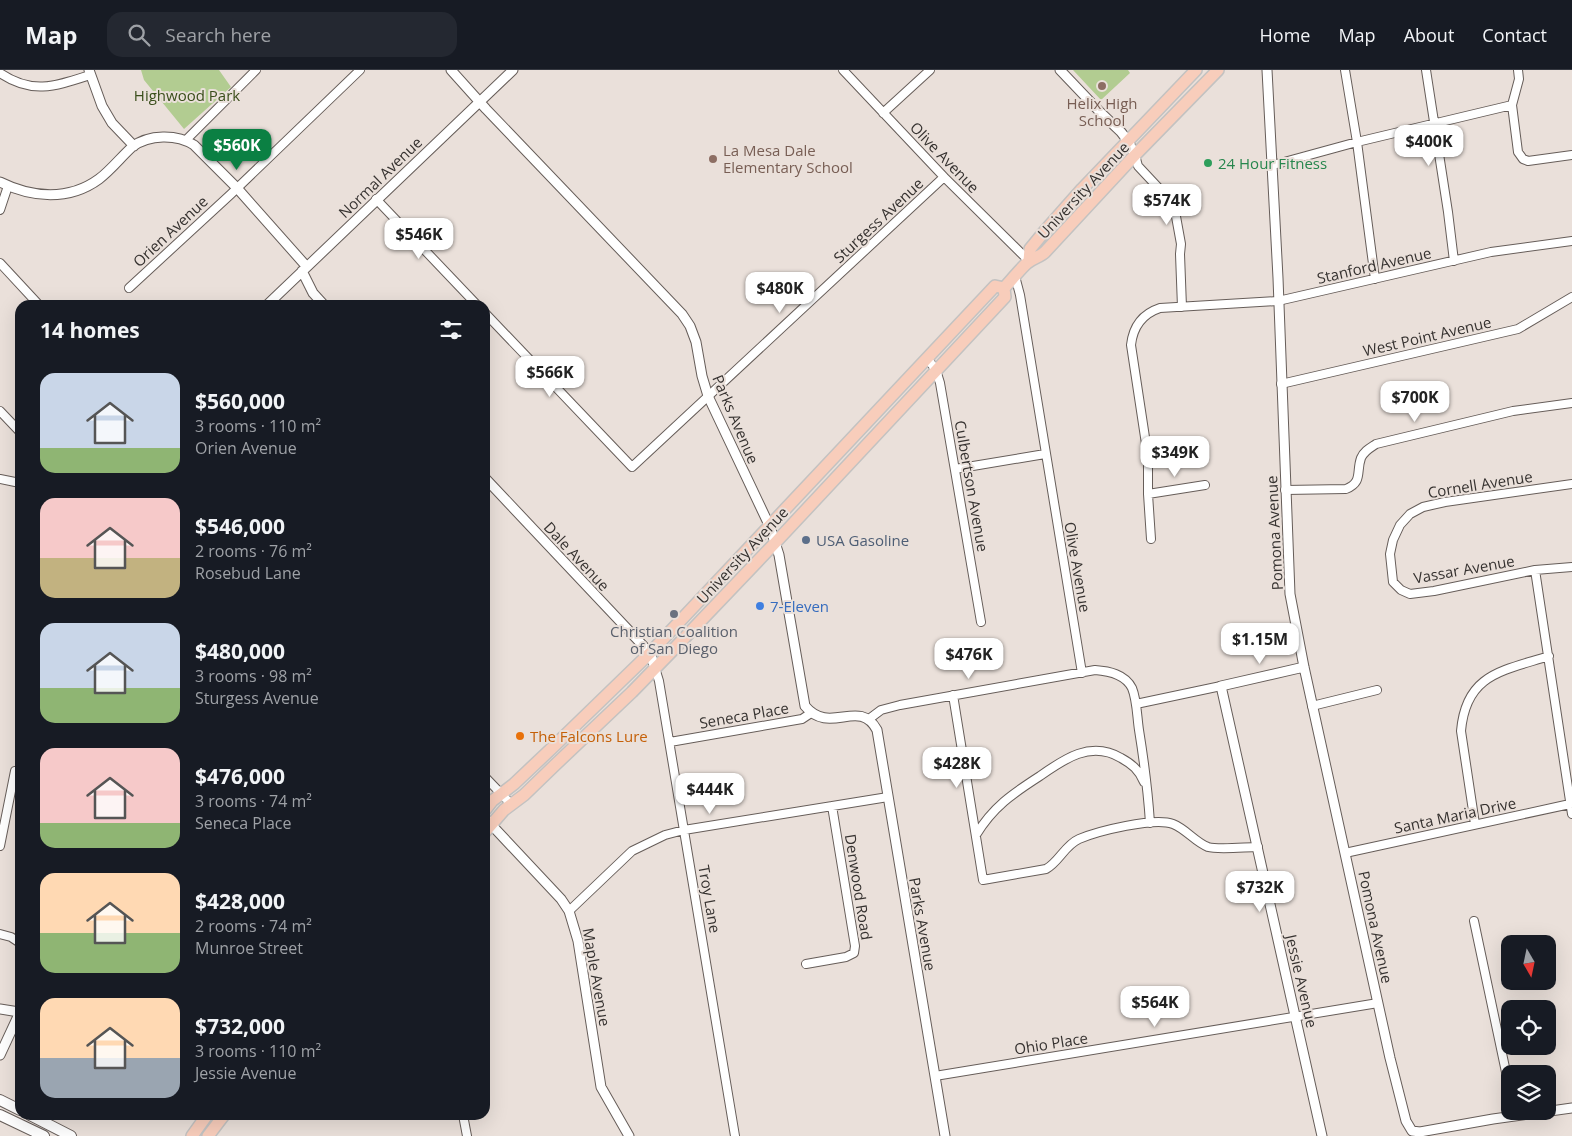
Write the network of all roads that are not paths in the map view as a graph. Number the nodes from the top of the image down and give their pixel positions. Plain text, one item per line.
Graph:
1 (256, 70) edge
2 (360, 70) edge
3 (451, 70) edge
4 (513, 70) edge
5 (843, 70) edge
6 (930, 70) edge
7 (1060, 70) edge
8 (1196, 70) edge
9 (1218, 70) edge
10 (1267, 70) edge
11 (1345, 70) edge
12 (1426, 70) edge
13 (1519, 70) edge
14 (89, 72) edge
15 (0, 73) edge
16 (479, 102) junction
17 (1512, 105) junction
18 (883, 114) junction
19 (1433, 123) junction
20 (186, 140) junction
21 (1128, 141) junction
22 (1358, 142) junction
23 (134, 146) junction
24 (1135, 155) junction
25 (1572, 155) edge
26 (1272, 165) junction
27 (944, 177) junction
28 (4, 184) edge
29 (237, 188) junction
30 (376, 199) junction
31 (0, 210) edge
32 (1572, 241) edge
33 (1029, 261) junction
34 (1454, 261) junction
35 (0, 263) edge
36 (304, 269) junction
37 (1015, 276) junction
38 (1375, 279) junction
39 (129, 288) dead end
40 (1004, 288) junction
41 (1572, 298) edge
42 (34, 300) edge
43 (272, 300) edge
44 (319, 300) edge
45 (472, 300) edge
46 (1278, 301) junction
47 (1182, 307) junction
48 (490, 318) edge
49 (927, 358) junction
50 (936, 370) junction
51 (1281, 384) junction
52 (708, 396) junction
53 (1572, 403) edge
54 (0, 412) edge
55 (15, 427) edge
56 (1045, 454) junction
57 (956, 469) junction
58 (0, 479) edge
59 (15, 482) edge
60 (490, 483) edge
61 (1572, 484) edge
62 (1206, 485) dead end
63 (1285, 490) junction
64 (1148, 494) junction
65 (770, 527) junction
66 (1151, 539) dead end
67 (775, 544) junction
68 (1390, 554) joint
69 (1572, 567) edge
70 (1535, 570) junction
71 (981, 622) dead end
72 (650, 653) junction
73 (1548, 656) junction
74 (1304, 667) junction
75 (656, 668) junction
76 (1082, 673) junction
77 (1221, 686) junction
78 (1378, 690) dead end
79 (953, 695) junction
80 (1136, 704) junction
81 (1312, 706) junction
82 (811, 713) junction
83 (869, 719) junction
84 (670, 742) junction
85 (15, 771) dead end
86 (490, 782) edge
87 (1147, 785) junction
88 (501, 793) junction
89 (888, 798) junction
90 (511, 804) junction
91 (1570, 804) junction
92 (490, 805) edge
93 (832, 806) junction
94 (1572, 814) edge
95 (490, 822) edge
96 (1150, 823) junction
97 (1475, 824) junction
98 (490, 828) edge
99 (684, 830) junction
100 (976, 836) junction
101 (0, 846) edge
102 (1258, 847) junction
103 (1345, 853) junction
104 (569, 911) junction
105 (1474, 921) dead end
106 (0, 934) edge
107 (15, 940) edge
108 (806, 964) dead end
109 (1378, 1003) junction
110 (0, 1008) edge
111 (15, 1011) edge
112 (1296, 1016) junction
113 (15, 1023) edge
114 (0, 1055) edge
115 (1504, 1065) edge
116 (935, 1076) junction
117 (0, 1100) edge
118 (15, 1108) edge
119 (1572, 1108) edge
120 (1556, 1110) edge
121 (0, 1115) edge
122 (1501, 1117) edge
123 (40, 1120) edge
124 (203, 1120) edge
125 (220, 1120) edge
126 (464, 1120) edge
127 (44, 1136) edge
128 (71, 1136) edge
129 (192, 1136) edge
130 (208, 1136) edge
131 (466, 1136) edge
132 (629, 1136) edge
133 (735, 1136) edge
134 (945, 1136) edge
135 (1322, 1136) edge

1 - 20 street
2 - 29 street, Orien Avenue
3 - 16 street, Parks Avenue
4 - 16 street, Normal Avenue
5 - 18 street, Olive Avenue
6 - 18 street
7 - 21 street
8 - 21 main road, University Avenue
9 - 24 main road, University Avenue
10 - 26 street, Pomona Avenue
11 - 22 street
12 - 19 street
13 - 17 street
14 - 15 street
14 - 23 street
16 - 30 street, Normal Avenue
16 - 52 street, Parks Avenue
17 - 19 street
17 - 25 street
18 - 27 street, Olive Avenue
19 - 22 street
19 - 34 street
20 - 23 street
20 - 29 street
21 - 24 street
21 - 33 main road, University Avenue
22 - 26 street
22 - 38 street
23 - 28 street
24 - 33 main road, University Avenue
24 - 47 street
26 - 46 street, Pomona Avenue
27 - 33 street, Olive Avenue
27 - 52 street, Sturgess Avenue
28 - 31 street
29 - 36 street
29 - 39 street, Orien Avenue
30 - 36 street, Normal Avenue
30 - 45 street
32 - 34 street, Stanford Avenue
33 - 37 main road, University Avenue
34 - 38 street, Stanford Avenue
35 - 42 street
36 - 43 street, Normal Avenue
36 - 44 street
37 - 40 main road, University Avenue
37 - 56 street, Olive Avenue
38 - 46 street, Stanford Avenue
40 - 49 main road, University Avenue
40 - 50 main road, University Avenue
41 - 51 street, West Point Avenue
46 - 47 street, Stanford Avenue
46 - 51 street, Pomona Avenue
47 - 64 street, Stanford Avenue
48 - 52 street, Sturgess Avenue
49 - 50 street, Culbertson Avenue
49 - 65 main road, University Avenue
50 - 57 street, Culbertson Avenue
50 - 67 main road, University Avenue
51 - 63 street, Pomona Avenue
52 - 65 street, Parks Avenue
53 - 63 street
54 - 55 street
56 - 57 street
56 - 76 street, Olive Avenue
57 - 71 street, Culbertson Avenue
58 - 59 street
60 - 72 street, Dale Avenue
61 - 68 street, Cornell Avenue
62 - 64 street
63 - 74 street, Pomona Avenue
64 - 66 street, Stanford Avenue
65 - 67 street, Parks Avenue
65 - 72 main road, University Avenue
67 - 75 main road, University Avenue
67 - 82 street, Parks Avenue
68 - 70 street, Vassar Avenue
69 - 70 street, Vassar Avenue
70 - 73 street
72 - 75 street
72 - 88 main road, University Avenue
73 - 91 street
73 - 97 street
74 - 77 street
74 - 81 street, Pomona Avenue
75 - 84 street, Troy Lane
75 - 90 main road, University Avenue
76 - 79 street
76 - 80 street
77 - 80 street
77 - 102 street, Jessie Avenue
78 - 81 street
79 - 83 street
79 - 100 street
80 - 87 street
81 - 103 street, Pomona Avenue
82 - 83 street, Seneca Place
82 - 84 street, Seneca Place
83 - 89 street, Parks Avenue
84 - 99 street, Troy Lane
85 - 101 street
86 - 88 street
87 - 96 street
87 - 100 street
88 - 90 street
88 - 92 main road, University Avenue
89 - 93 street
89 - 116 street, Parks Avenue
90 - 95 main road, University Avenue
91 - 94 street
91 - 97 street, Santa Maria Drive
93 - 99 street
93 - 108 street, Denwood Road
96 - 100 street
96 - 102 street
97 - 103 street, Santa Maria Drive
98 - 104 street, Maple Avenue
99 - 104 street
99 - 133 street, Troy Lane
102 - 112 street, Jessie Avenue
103 - 109 street, Pomona Avenue
104 - 132 street, Maple Avenue
105 - 115 street
106 - 107 street
109 - 112 street, Ohio Place
109 - 122 street, Pomona Avenue
110 - 111 street
112 - 116 street, Ohio Place
112 - 135 street, Jessie Avenue
113 - 114 street
116 - 134 street, Parks Avenue
117 - 118 main road
119 - 120 street
121 - 127 main road
123 - 128 main road
124 - 129 main road
125 - 130 main road
126 - 131 street

